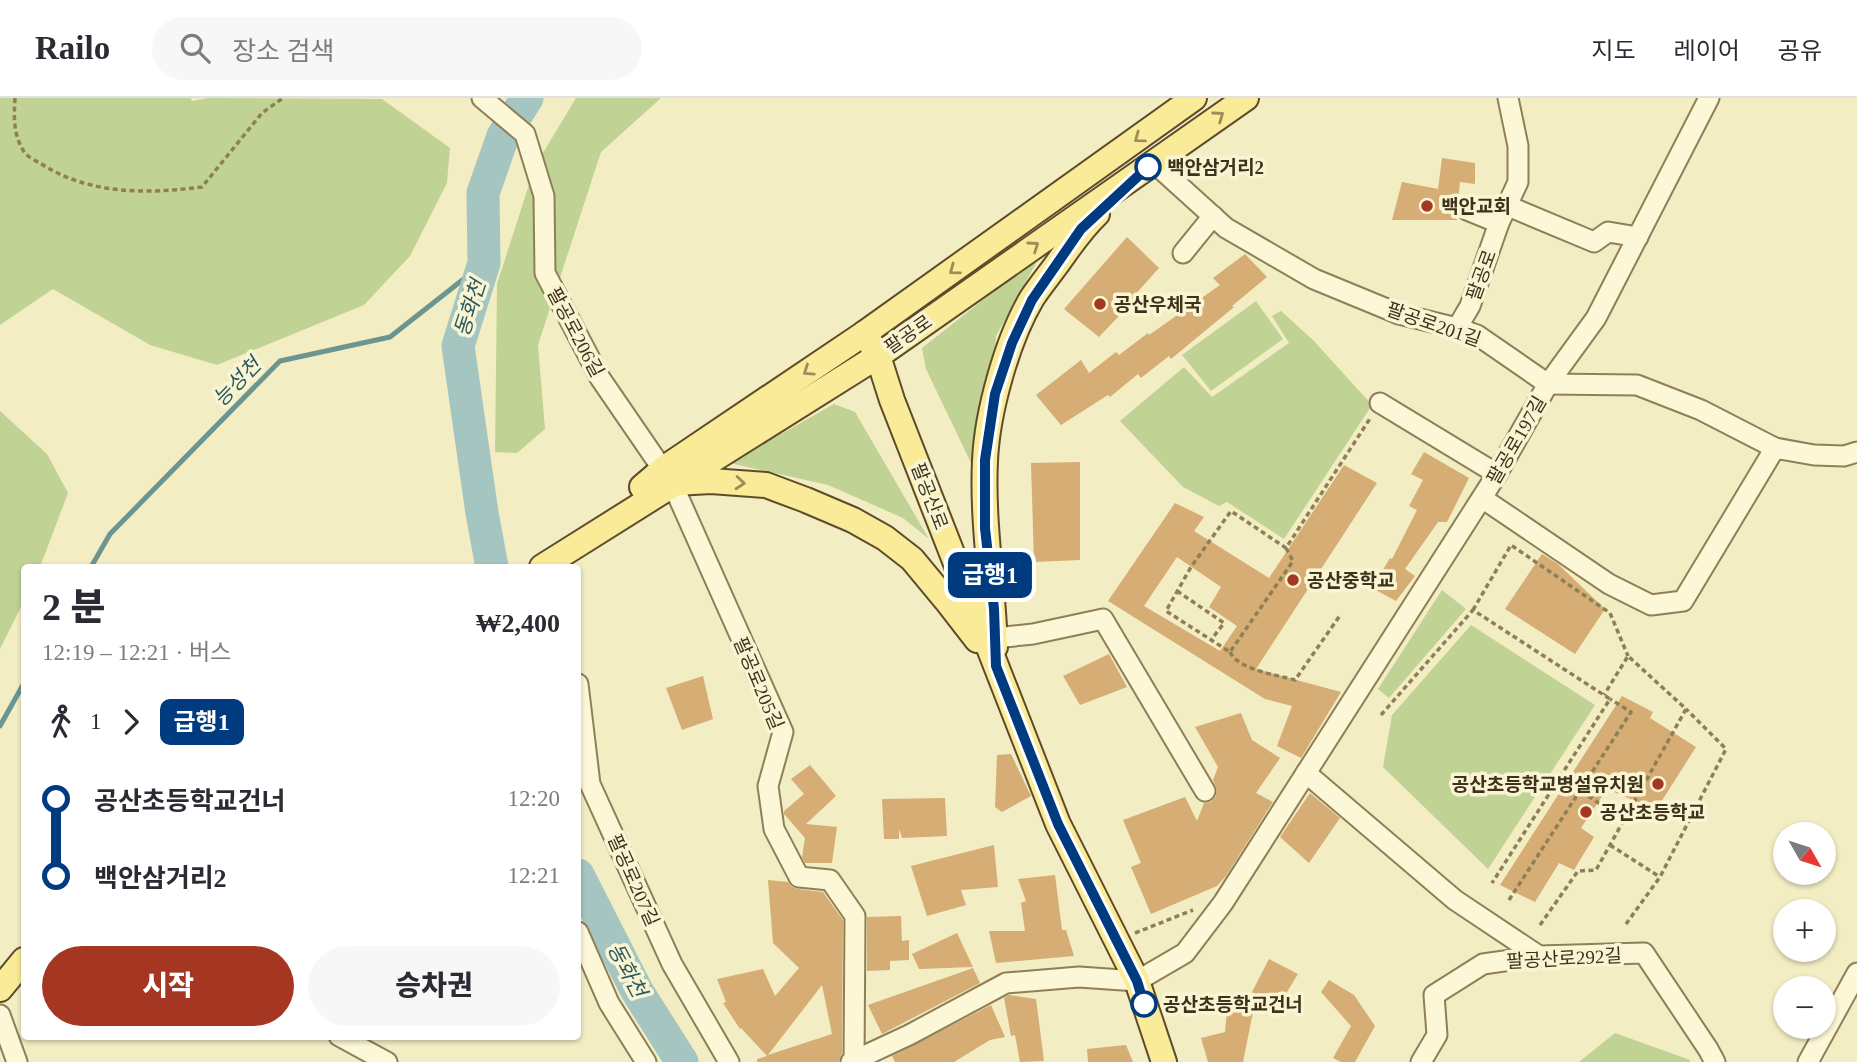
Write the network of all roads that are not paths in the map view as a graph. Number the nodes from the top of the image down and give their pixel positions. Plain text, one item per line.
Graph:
1 (482, 98) edge
2 (1194, 98) edge
3 (1246, 98) edge
4 (1508, 98) edge
5 (1709, 98) edge
6 (1153, 162) junction
7 (1467, 210) dead end
8 (1503, 215) junction
9 (1213, 216) junction
10 (1638, 237) junction
11 (1183, 253) dead end
12 (1457, 328) junction
13 (864, 333) junction
14 (878, 355) junction
15 (1548, 384) junction
16 (1380, 403) road end
17 (1775, 448) junction
18 (1857, 452) edge
19 (1497, 474) junction
20 (668, 476) junction
21 (1482, 498) junction
22 (555, 563) edge
23 (995, 638) junction
24 (996, 666) junction
25 (581, 709) edge
26 (1306, 773) junction
27 (1205, 791) dead end
28 (581, 939) edge
29 (1539, 956) junction
30 (21, 964) edge
31 (1857, 973) edge
32 (1137, 981) junction
33 (0, 989) edge
34 (0, 1015) edge
35 (347, 1040) edge
36 (16, 1062) edge
37 (387, 1062) edge
38 (646, 1062) edge
39 (729, 1062) edge
40 (853, 1062) edge
41 (1164, 1062) edge
42 (1421, 1062) edge
43 (1715, 1062) edge
44 (1808, 1062) edge

1 - 20 street, 팔공로206길
2 -> 13 main road, 팔공로
6 -> 3 main road, 팔공로
4 - 8 street, 팔공로
5 - 10 street, 팔공로197길
6 - 9 street, 팔공로201길
14 -> 6 main road, 팔공로
6 - 23 main road
7 - 8 street
8 - 10 street
8 - 12 street, 팔공로
9 - 11 street
9 - 12 street, 팔공로201길
10 - 15 street, 팔공로197길
12 - 15 street, 팔공로201길
13 - 14 main road, 팔공산로
13 -> 20 main road, 팔공로
14 - 20 main road, 팔공로
14 - 24 main road, 팔공산로
15 - 17 street
15 - 19 street, 팔공로197길
16 - 19 street
17 - 18 street
17 - 21 street
19 - 21 street, 팔공로197길
20 - 22 main road, 팔공로
20 -> 24 main road
20 - 40 street, 팔공로205길
21 - 26 street, 팔공로197길
23 - 24 main road
23 - 27 street
24 - 32 main road, 팔공산로
25 - 39 street, 팔공로207길
26 - 29 street
26 - 32 street, 팔공로197길
28 - 38 street
29 - 42 street, 팔공산로292길
29 - 43 street, 팔공산로292길
30 - 33 main road
31 - 44 street
32 - 40 street
32 - 41 main road, 팔공산로
34 - 36 street
35 - 37 street

